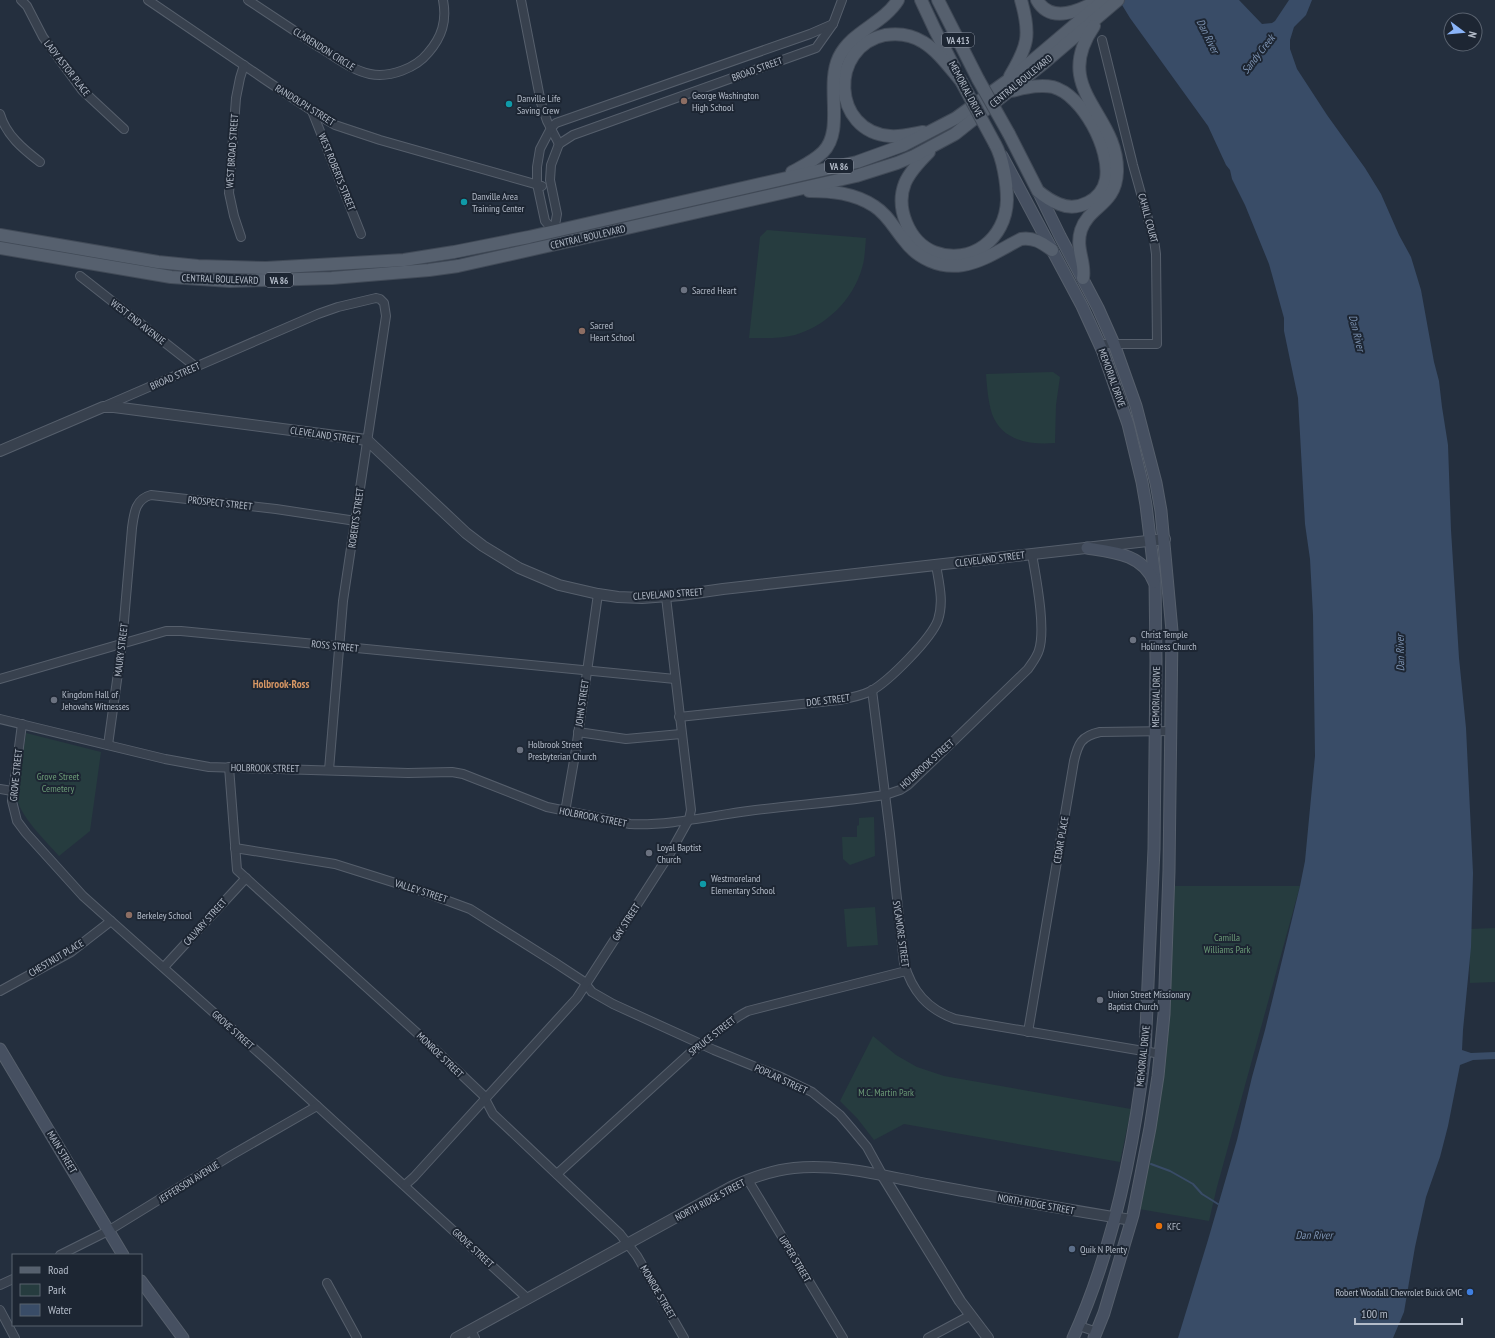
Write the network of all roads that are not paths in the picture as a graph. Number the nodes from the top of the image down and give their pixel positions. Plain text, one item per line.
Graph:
1 (21, 0) edge
2 (148, 0) edge
3 (248, 0) edge
4 (443, 0) edge
5 (521, 0) edge
6 (842, 0) edge
7 (898, 0) edge
8 (921, 0) edge
9 (938, 0) edge
10 (1021, 0) edge
11 (1037, 0) edge
12 (1099, 0) edge
13 (1104, 0) edge
14 (1118, 0) edge
15 (1100, 16) junction
16 (833, 24) junction
17 (1102, 40) dead end
18 (244, 65) junction
19 (962, 81) junction
20 (1007, 87) junction
21 (312, 110) junction
22 (0, 114) edge
23 (551, 128) junction
24 (124, 129) dead end
25 (936, 130) junction
26 (559, 144) junction
27 (937, 144) junction
28 (998, 148) junction
29 (40, 162) dead end
30 (779, 179) junction
31 (537, 184) junction
32 (551, 188) junction
33 (790, 191) junction
34 (1038, 191) junction
35 (0, 228) edge
36 (554, 231) junction
37 (361, 234) dead end
38 (0, 235) edge
39 (242, 236) dead end
40 (0, 248) edge
41 (83, 249) junction
42 (1052, 250) junction
43 (0, 254) edge
44 (56, 259) junction
45 (80, 276) dead end
46 (1083, 278) junction
47 (351, 303) joint
48 (1099, 344) junction
49 (1114, 344) junction
50 (196, 367) junction
51 (103, 407) junction
52 (367, 440) junction
53 (0, 452) edge
54 (356, 521) junction
55 (1165, 539) junction
56 (1151, 540) junction
57 (1087, 548) junction
58 (129, 554) joint
59 (1032, 554) junction
60 (936, 565) junction
61 (1156, 586) junction
62 (598, 594) junction
63 (666, 596) junction
64 (122, 644) junction
65 (339, 646) junction
66 (586, 670) junction
67 (0, 679) edge
68 (675, 679) junction
69 (872, 690) junction
70 (679, 717) junction
71 (0, 719) edge
72 (22, 724) junction
73 (1171, 731) junction
74 (578, 732) junction
75 (1155, 732) junction
76 (681, 734) junction
77 (108, 745) junction
78 (229, 768) junction
79 (329, 770) junction
80 (0, 789) edge
81 (12, 791) junction
82 (885, 795) junction
83 (565, 812) junction
84 (689, 819) junction
85 (235, 848) junction
86 (246, 878) junction
87 (110, 921) junction
88 (164, 967) junction
89 (906, 971) junction
90 (586, 985) junction
91 (0, 991) edge
92 (1028, 1032) junction
93 (703, 1045) junction
94 (0, 1049) edge
95 (1145, 1052) junction
96 (1161, 1054) junction
97 (485, 1098) junction
98 (317, 1106) junction
99 (556, 1174) junction
100 (883, 1176) junction
101 (748, 1180) junction
102 (405, 1185) junction
103 (1115, 1218) junction
104 (1131, 1220) junction
105 (108, 1231) junction
106 (628, 1244) junction
107 (62, 1254) edge
108 (122, 1254) edge
109 (1097, 1272) junction
110 (1115, 1277) junction
111 (12, 1279) edge
112 (142, 1282) edge
113 (327, 1283) dead end
114 (0, 1285) edge
115 (528, 1299) junction
116 (0, 1310) edge
117 (970, 1316) junction
118 (1078, 1326) junction
119 (473, 1334) edge
120 (1095, 1335) edge
121 (16, 1338) edge
122 (183, 1338) edge
123 (357, 1338) edge
124 (456, 1338) edge
125 (684, 1338) edge
126 (843, 1338) edge
127 (928, 1338) edge
128 (988, 1338) edge
129 (1073, 1338) edge

1 - 24 street, LADY ASTOR PLACE
2 - 18 street, RANDOLPH STREET
3 - 4 street, CLARENDON CIRCLE
5 - 23 street
6 - 16 street, BROAD STREET
7 - 30 main road
8 - 19 main road, MEMORIAL DRIVE
9 - 34 main road, MEMORIAL DRIVE / VA 413, bridge
10 - 20 main road
11 - 12 main road
13 - 20 main road, CENTRAL BOULEVARD / VA 86
14 - 15 main road, CENTRAL BOULEVARD
15 - 20 main road, CENTRAL BOULEVARD
15 - 46 main road
16 - 23 street, BROAD STREET
16 - 26 street, BROAD STREET
17 - 49 street, CAHILL COURT
18 - 21 street, RANDOLPH STREET
18 - 39 street, WEST BROAD STREET
19 - 25 main road
19 - 28 main road, MEMORIAL DRIVE, bridge
20 - 25 main road, CENTRAL BOULEVARD / VA 86
20 - 27 main road, CENTRAL BOULEVARD
20 - 34 main road
21 - 31 street, RANDOLPH STREET
21 - 37 street, WEST ROBERTS STREET
22 - 29 street
23 - 26 street
23 - 31 street
25 - 30 main road, CENTRAL BOULEVARD / VA 86
26 - 32 street
27 - 28 main road
27 - 33 main road, CENTRAL BOULEVARD / VA 86
28 - 42 main road, MEMORIAL DRIVE
30 - 36 main road, CENTRAL BOULEVARD / VA 86
31 - 32 street, RANDOLPH STREET
31 - 36 street
32 - 36 street
33 - 42 main road
33 - 44 main road, CENTRAL BOULEVARD / VA 86
34 - 46 main road, MEMORIAL DRIVE / VA 413
35 - 41 main road
36 - 41 main road, CENTRAL BOULEVARD / VA 86
38 - 41 main road, CENTRAL BOULEVARD / VA 86
40 - 44 main road, CENTRAL BOULEVARD / VA 86
42 - 48 main road, MEMORIAL DRIVE
43 - 44 main road
45 - 50 street, WEST END AVENUE
46 - 49 main road, MEMORIAL DRIVE / VA 413
47 - 50 street, BROAD STREET
47 - 52 street, ROBERTS STREET
48 - 49 street, CAHILL COURT
48 - 56 main road, MEMORIAL DRIVE
49 - 55 main road, MEMORIAL DRIVE / VA 413
50 - 51 street, BROAD STREET
51 - 52 street, CLEVELAND STREET
51 - 53 street, BROAD STREET
52 - 54 street, ROBERTS STREET
52 - 62 street, CLEVELAND STREET
54 - 58 street, PROSPECT STREET
54 - 65 street, ROBERTS STREET
55 - 56 street, CLEVELAND STREET
55 - 73 main road, MEMORIAL DRIVE / VA 413
56 - 57 street, CLEVELAND STREET
56 - 61 main road, MEMORIAL DRIVE
57 - 59 street, CLEVELAND STREET
57 - 61 main road
58 - 64 street, MAURY STREET
59 - 60 street, CLEVELAND STREET
59 - 82 street, HOLBROOK STREET
60 - 63 street, CLEVELAND STREET
60 - 69 street, DOE STREET
61 - 75 main road, MEMORIAL DRIVE
62 - 63 street, CLEVELAND STREET
62 - 66 street, JOHN STREET
63 - 68 street, GAY STREET
64 - 65 street, ROSS STREET
64 - 67 street, ROSS STREET
64 - 77 street, MAURY STREET
65 - 66 street, ROSS STREET
65 - 79 street, ROBERTS STREET
66 - 68 street, ROSS STREET
66 - 74 street, JOHN STREET
68 - 70 street, GAY STREET
69 - 70 street, DOE STREET
69 - 82 street, SYCAMORE STREET
70 - 76 street, GAY STREET
71 - 72 street, HOLBROOK STREET
72 - 77 street, HOLBROOK STREET
72 - 81 street, GROVE STREET
73 - 75 street, CEDAR PLACE
73 - 96 main road, MEMORIAL DRIVE / VA 413
74 - 76 street
74 - 83 street, JOHN STREET
75 - 92 street, CEDAR PLACE
75 - 95 main road, MEMORIAL DRIVE
76 - 84 street, GAY STREET
77 - 78 street, HOLBROOK STREET
78 - 79 street, HOLBROOK STREET
78 - 85 street, MONROE STREET
79 - 83 street, HOLBROOK STREET
80 - 81 street
81 - 87 street, GROVE STREET
82 - 84 street, HOLBROOK STREET
82 - 89 street, SYCAMORE STREET
83 - 84 street, HOLBROOK STREET
84 - 90 street, GAY STREET
85 - 86 street, MONROE STREET
85 - 90 street, VALLEY STREET
86 - 88 street, CALVARY STREET
86 - 97 street, MONROE STREET
87 - 88 street, GROVE STREET
87 - 91 street, CHESTNUT PLACE
88 - 98 street, GROVE STREET
89 - 92 street, SYCAMORE STREET
89 - 93 street, SPRUCE STREET
90 - 93 street, POPLAR STREET
90 - 97 street, GAY STREET
92 - 95 street, SYCAMORE STREET
93 - 99 street, SPRUCE STREET
93 - 100 street, POPLAR STREET
94 - 105 main road, MAIN STREET
95 - 96 street, SYCAMORE STREET
95 - 103 main road, MEMORIAL DRIVE
96 - 104 main road, MEMORIAL DRIVE / VA 413
97 - 99 street, MONROE STREET
97 - 102 street, GAY STREET
98 - 102 street, GROVE STREET
98 - 105 street, JEFFERSON AVENUE
99 - 106 street, MONROE STREET
100 - 101 street, NORTH RIDGE STREET
100 - 103 street, NORTH RIDGE STREET
100 - 117 street, POPLAR STREET
101 - 106 street, NORTH RIDGE STREET
101 - 126 street, UPPER STREET
102 - 115 street, GROVE STREET
103 - 104 street, NORTH RIDGE STREET
103 - 109 main road, MEMORIAL DRIVE
104 - 110 main road, MEMORIAL DRIVE / VA 413
105 - 107 street, JEFFERSON AVENUE
105 - 108 main road, MAIN STREET
106 - 115 street, NORTH RIDGE STREET
106 - 125 street, MONROE STREET
109 - 110 street
109 - 118 main road, MEMORIAL DRIVE
110 - 120 main road, MEMORIAL DRIVE / VA 413
111 - 114 street
112 - 122 main road
113 - 123 street
115 - 119 street, NORTH RIDGE STREET
116 - 121 street
117 - 127 street
117 - 128 street, POPLAR STREET
118 - 120 street
118 - 129 main road, MEMORIAL DRIVE
119 - 124 street, NORTH RIDGE STREET

